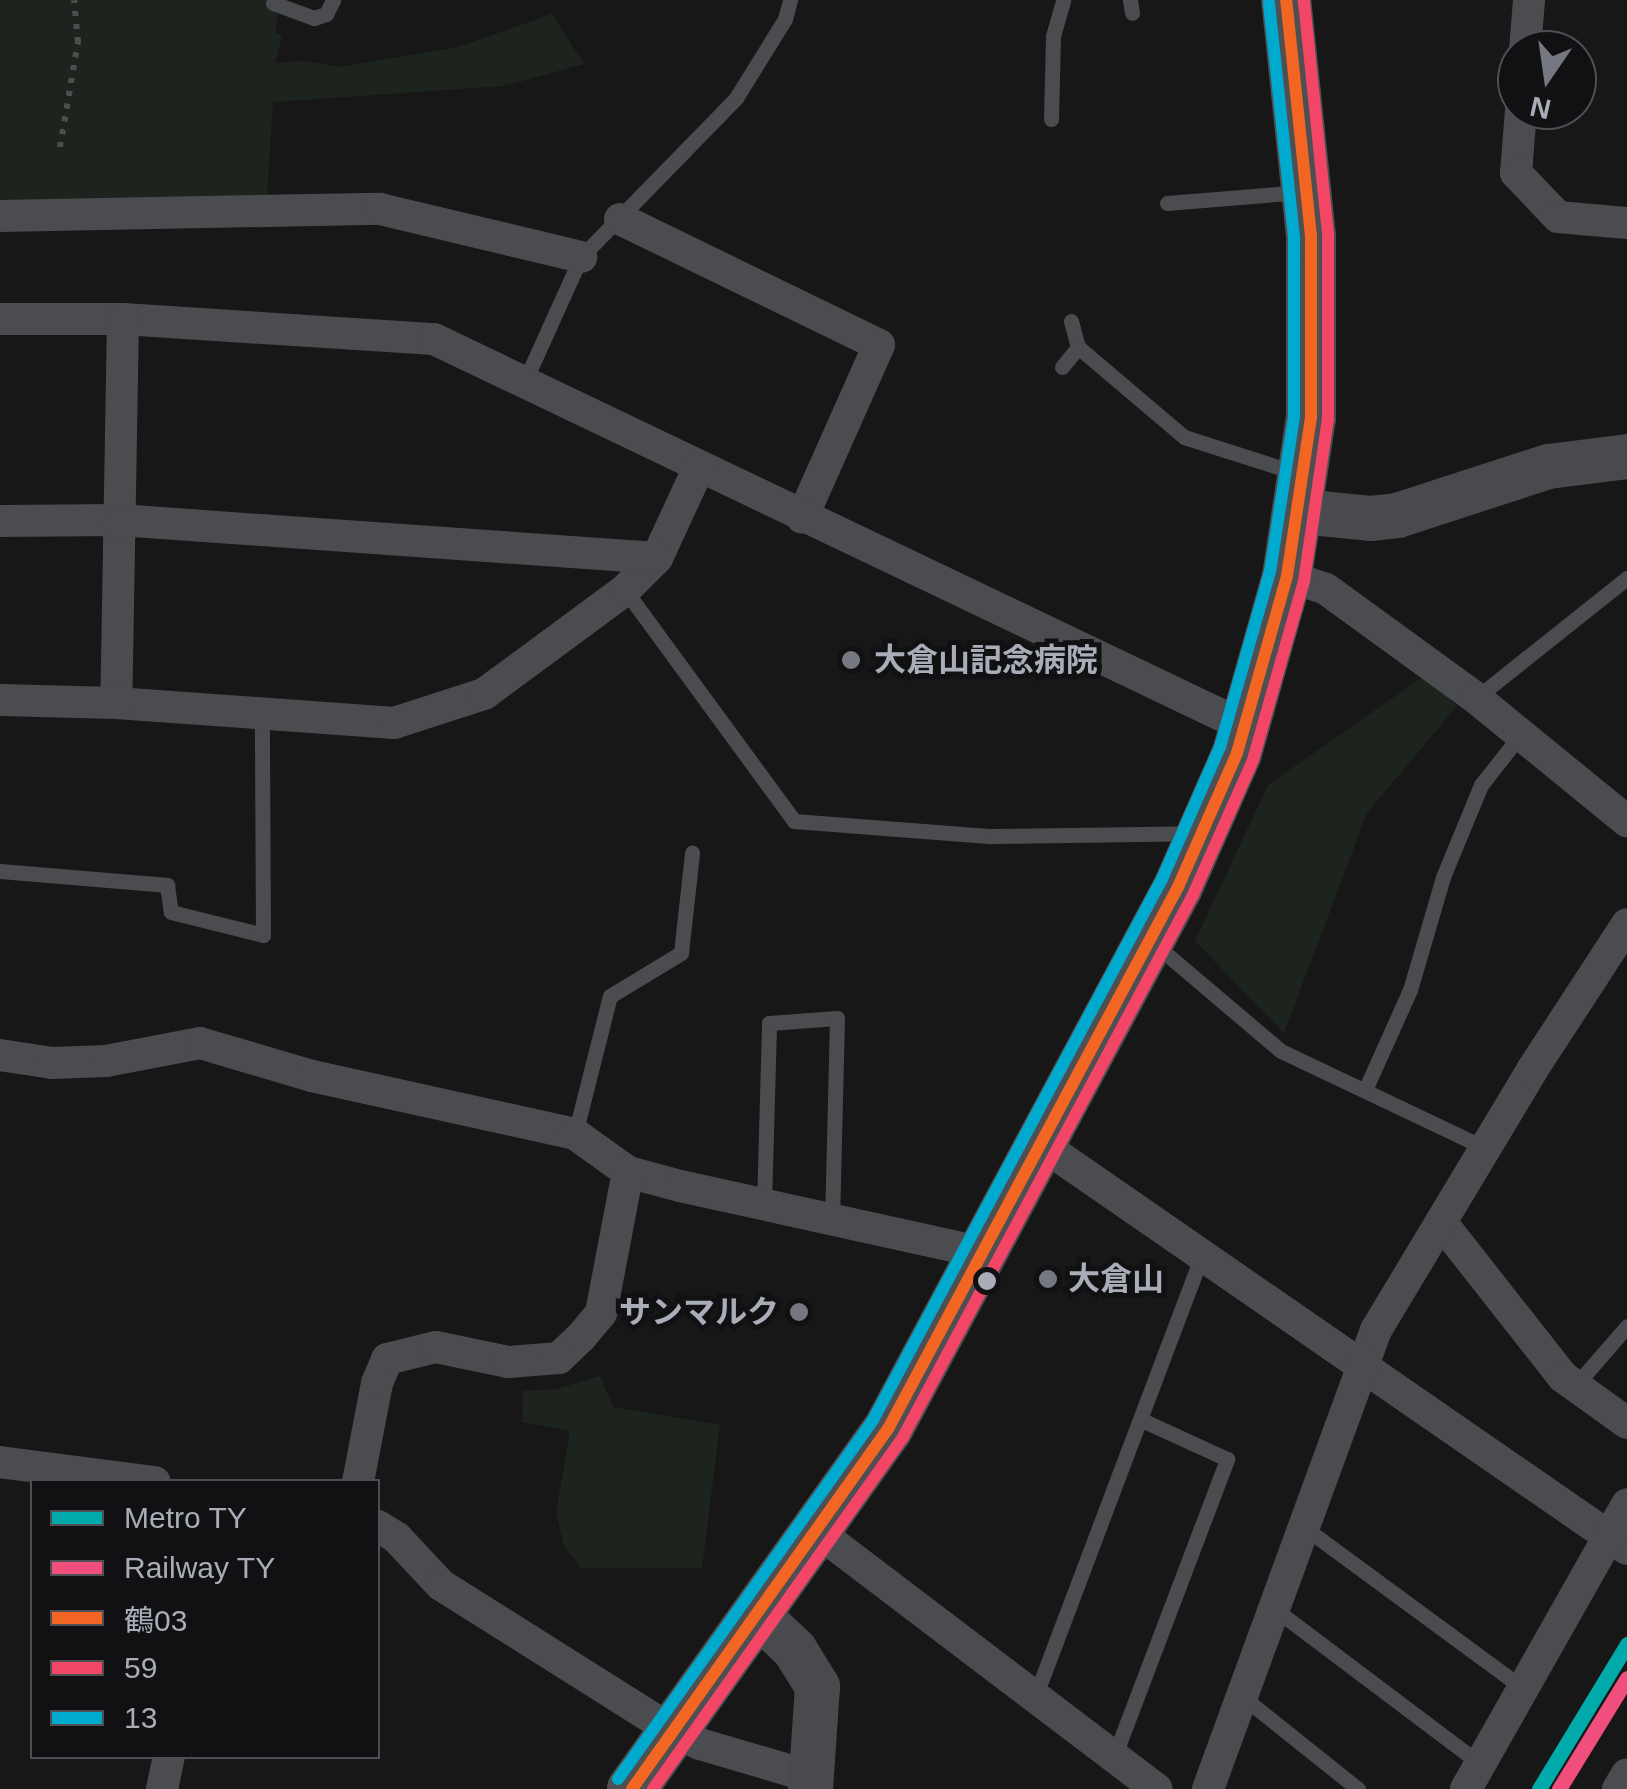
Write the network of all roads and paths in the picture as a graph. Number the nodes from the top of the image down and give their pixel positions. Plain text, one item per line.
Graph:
1 (74, 0) edge
2 (333, 0) edge
3 (790, 0) edge
4 (1063, 0) edge
5 (1286, 0) edge
6 (1529, 0) edge
7 (274, 4) dead end
8 (1527, 30) edge
9 (1052, 119) dead end
10 (1519, 130) edge
11 (60, 146) dead end
12 (1308, 192) junction
13 (1167, 203) dead end
14 (0, 216) edge
15 (620, 219) junction
16 (1627, 223) edge
17 (581, 257) junction
18 (0, 319) edge
19 (123, 319) junction
20 (1072, 321) dead end
21 (1078, 347) junction
22 (1062, 366) dead end
23 (524, 383) junction
24 (1627, 456) edge
25 (699, 467) junction
26 (1302, 493) junction
27 (802, 518) junction
28 (120, 520) junction
29 (0, 521) edge
30 (656, 558) junction
31 (1287, 576) junction
32 (1627, 578) edge
33 (624, 590) junction
34 (1476, 698) junction
35 (0, 700) edge
36 (116, 703) junction
37 (262, 714) junction
38 (1246, 727) junction
39 (1521, 734) junction
40 (1627, 821) edge
41 (1203, 833) junction
42 (692, 852) dead end
43 (0, 871) edge
44 (1627, 924) edge
45 (1150, 940) junction
46 (0, 1055) edge
47 (1365, 1090) junction
48 (575, 1134) junction
49 (1040, 1144) junction
50 (1485, 1148) junction
51 (628, 1172) junction
52 (764, 1205) junction
53 (832, 1222) junction
54 (1440, 1222) junction
55 (984, 1252) junction
56 (1201, 1258) junction
57 (1627, 1326) edge
58 (1362, 1367) junction
59 (1575, 1386) junction
60 (1142, 1420) junction
61 (1627, 1423) edge
62 (0, 1462) edge
63 (132, 1479) edge
64 (359, 1479) edge
65 (1627, 1504) edge
66 (380, 1527) edge
67 (1305, 1528) junction
68 (818, 1532) junction
69 (1617, 1542) edge
70 (1276, 1610) junction
71 (757, 1614) junction
72 (1523, 1688) junction
73 (1036, 1697) junction
74 (1244, 1698) junction
75 (671, 1730) junction
76 (1114, 1757) junction
77 (168, 1759) edge
78 (1627, 1774) edge
79 (1473, 1776) edge
80 (811, 1783) edge
81 (162, 1789) edge
82 (632, 1789) edge
83 (1156, 1789) edge
84 (1208, 1789) edge
85 (1358, 1789) edge
86 (1618, 1789) edge

1 - 11 path
2 - 7 lane
3 - 15 lane
4 - 9 lane
5 - 12 main road
6 - 8 street
10 - 16 street
12 - 13 lane
12 - 26 main road
14 - 17 street
15 - 17 lane
15 - 27 street
17 - 23 lane
18 - 19 street
19 - 23 street
19 - 28 street
20 - 21 lane
21 - 22 lane
21 - 26 lane
23 - 25 street
24 - 26 street
25 - 27 street
25 - 30 street
26 - 31 main road
27 - 38 street
28 - 29 street
28 - 30 street
28 - 36 street
30 - 33 street
31 - 34 street
31 - 38 main road
32 - 34 lane
33 - 37 street
33 - 41 lane
34 - 39 street
35 - 36 street
36 - 37 street
37 - 43 lane
38 - 41 main road
39 - 40 street
39 - 47 lane
41 - 45 main road
42 - 48 lane
44 - 50 street
45 - 47 lane
45 - 49 main road
46 - 48 street
47 - 50 lane
48 - 51 street
49 - 55 main road
49 - 56 street
50 - 54 street
51 - 52 street
51 - 64 street
52 - 53 street
52 - 53 lane
53 - 55 street
54 - 58 street
54 - 59 street
55 - 68 main road
56 - 58 street
56 - 60 lane
57 - 59 lane
58 - 67 street
58 - 69 street
59 - 61 street
60 - 73 lane
60 - 76 lane
62 - 63 street
65 - 69 street
66 - 75 street
67 - 70 street
67 - 72 lane
68 - 71 main road
68 - 73 street
69 - 72 street
70 - 74 street
70 - 79 lane
71 - 75 main road
71 - 80 street
72 - 79 street
73 - 76 street
74 - 84 street
74 - 85 lane
75 - 80 street
75 - 82 main road
76 - 83 street
77 - 81 street
78 - 86 street

